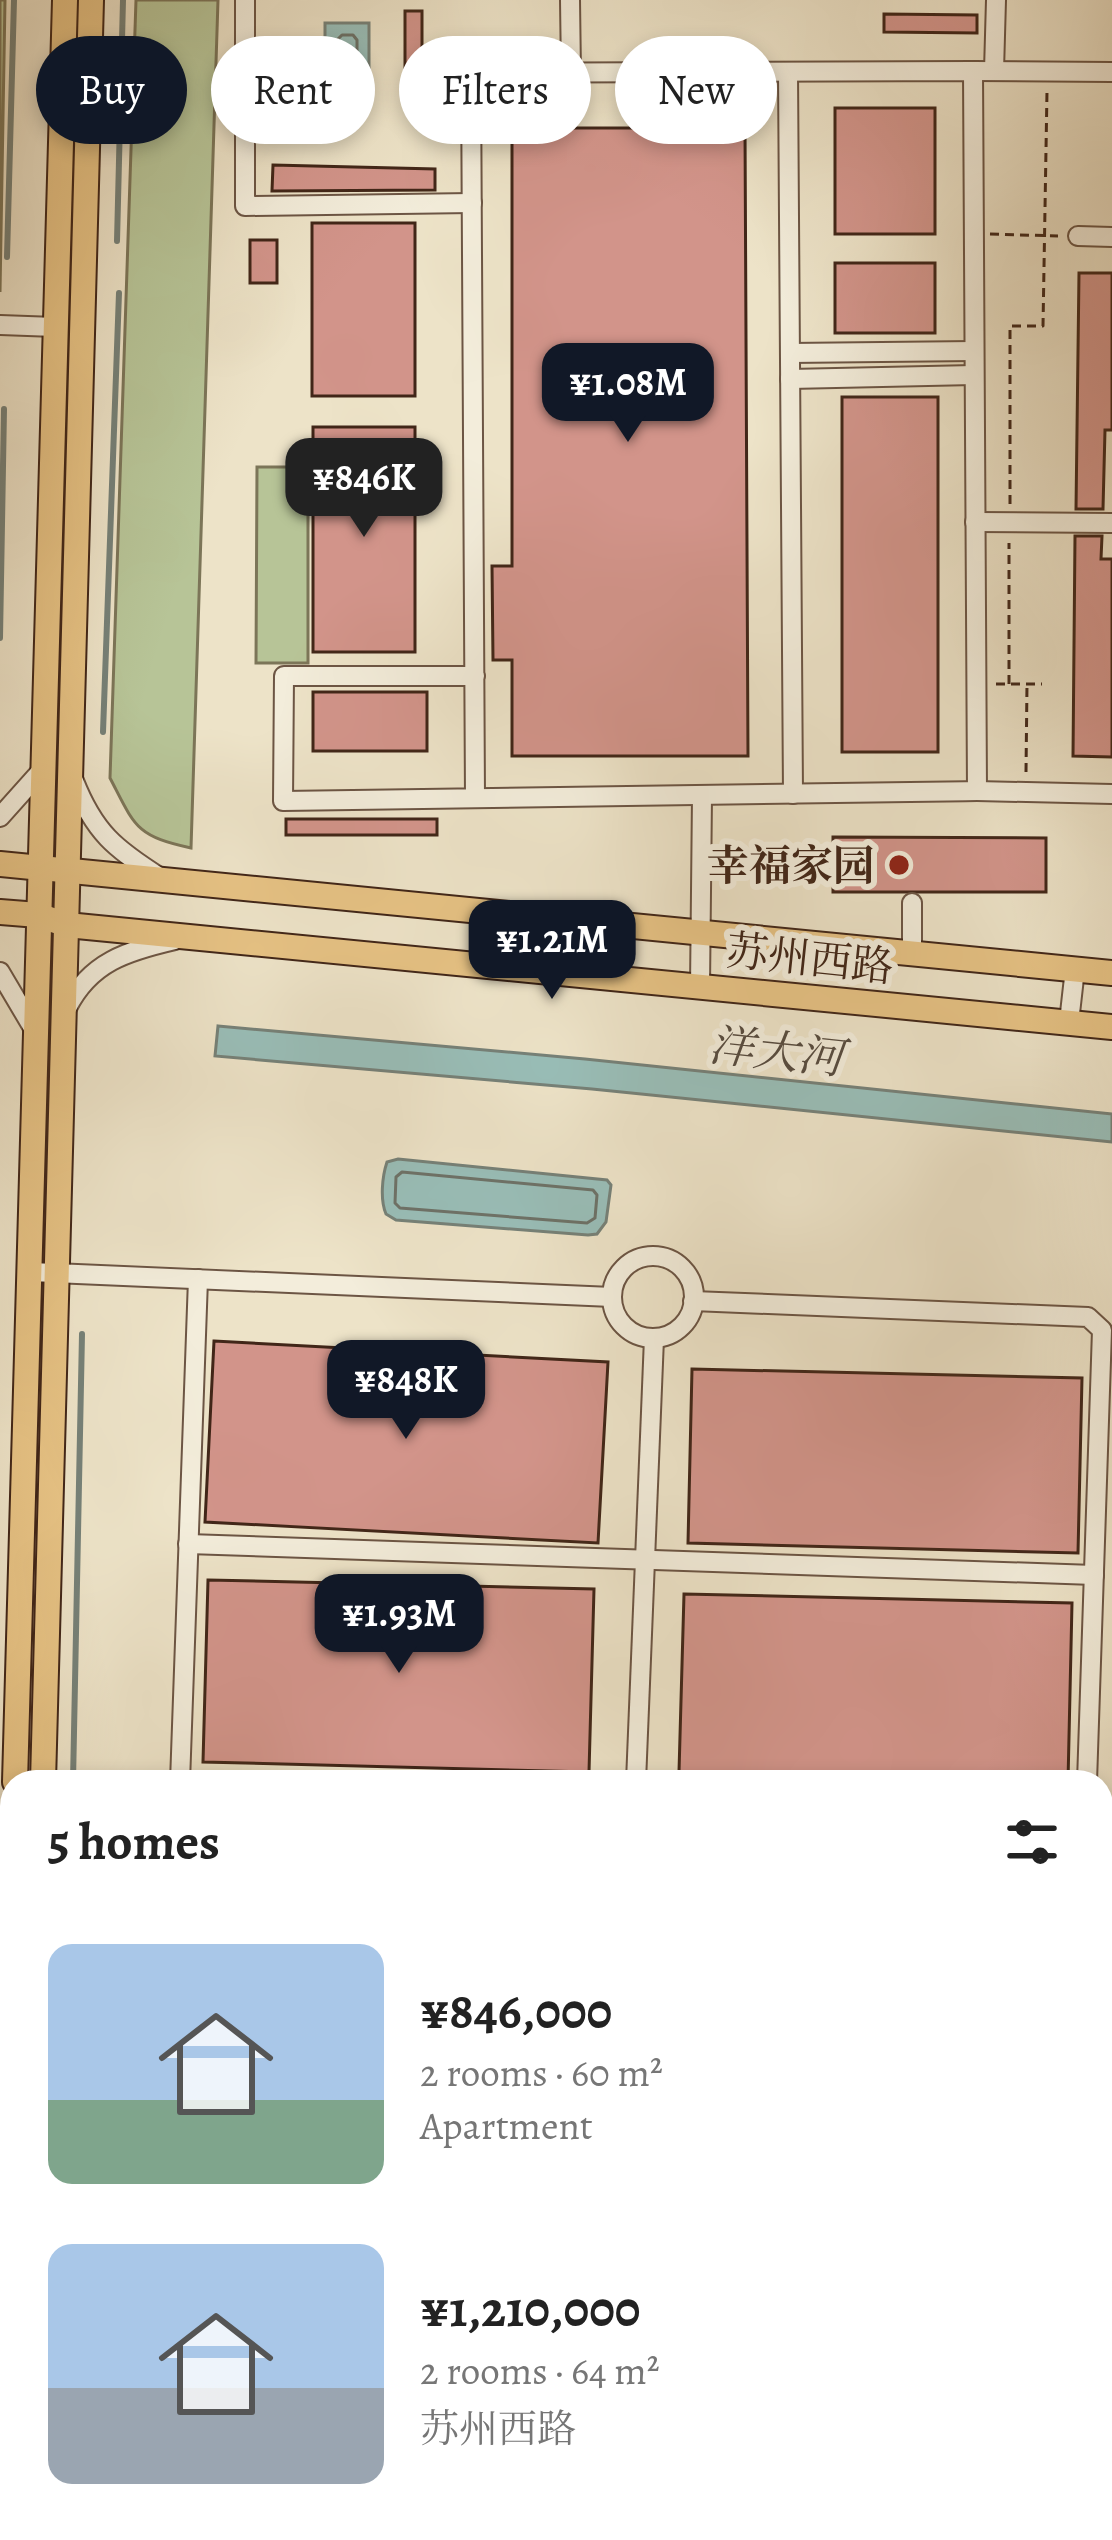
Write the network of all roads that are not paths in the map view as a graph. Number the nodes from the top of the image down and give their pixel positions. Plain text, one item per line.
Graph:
1 (65, 0) edge
2 (91, 0) edge
3 (244, 0) edge
4 (570, 0) edge
5 (996, 0) edge
6 (570, 36) edge
7 (973, 71) junction
8 (994, 71) junction
9 (1112, 71) edge
10 (788, 72) junction
11 (591, 73) edge
12 (472, 144) edge
13 (472, 203) junction
14 (1078, 236) road end
15 (1112, 237) edge
16 (0, 326) edge
17 (55, 327) junction
18 (974, 351) junction
19 (790, 353) junction
20 (974, 375) junction
21 (790, 380) junction
22 (975, 522) junction
23 (1112, 523) edge
24 (475, 676) junction
25 (42, 770) junction
26 (70, 770) junction
27 (977, 791) junction
28 (793, 794) junction
29 (1112, 794) edge
30 (702, 796) junction
31 (476, 798) junction
32 (0, 817) edge
33 (0, 864) edge
34 (40, 868) junction
35 (67, 872) junction
36 (165, 881) junction
37 (912, 903) dead end
38 (0, 911) edge
39 (38, 916) junction
40 (67, 925) junction
41 (700, 933) junction
42 (190, 937) junction
43 (912, 953) junction
44 (1075, 969) junction
45 (0, 972) edge
46 (1112, 973) edge
47 (700, 986) junction
48 (65, 1012) junction
49 (1069, 1022) junction
50 (1112, 1027) edge
51 (36, 1034) junction
52 (31, 1272) junction
53 (58, 1273) junction
54 (198, 1279) junction
55 (612, 1297) junction
56 (693, 1300) junction
57 (654, 1338) junction
58 (188, 1544) junction
59 (646, 1559) junction
60 (1094, 1575) junction
61 (15, 1770) edge
62 (44, 1770) edge
63 (180, 1770) edge
64 (637, 1770) edge
65 (1087, 1770) edge
66 (0, 2272) edge
67 (0, 2286) edge

1 - 17 main road
2 - 26 main road
3 - 13 street
4 - 6 street
5 - 8 street
7 - 8 street
7 - 10 street
7 - 18 street
8 - 9 street
10 - 11 street
10 - 19 street
12 - 13 street
13 - 24 street
14 - 15 street
16 - 17 street
17 - 25 main road
18 - 19 street
18 - 20 street
19 - 21 street
20 - 21 street
20 - 22 street
21 - 28 street
22 - 23 street
22 - 27 street
24 - 31 street
24 - 31 street
25 - 32 street
25 - 34 main road
26 - 35 main road
26 - 36 street
27 - 28 street
27 - 29 street
28 - 30 street
30 - 31 street
30 - 41 street
33 - 34 main road, 苏州西路
34 - 35 main road, 苏州西路
34 - 39 main road
35 - 36 main road, 苏州西路
35 - 40 main road
36 - 41 main road, 苏州西路
37 - 43 street
38 - 39 main road, 苏州西路
39 - 40 main road, 苏州西路
39 - 51 main road
40 - 42 main road, 苏州西路
40 - 48 main road
41 - 43 main road, 苏州西路
41 - 47 street
42 - 47 main road, 苏州西路
42 - 48 street
43 - 44 main road, 苏州西路
44 - 46 main road, 苏州西路
44 - 49 street
45 - 51 street
47 - 49 main road, 苏州西路
48 - 53 main road
49 - 50 main road, 苏州西路
51 - 52 main road
52 - 53 street
52 - 61 main road
53 - 54 street
53 - 62 main road
54 - 55 street
54 - 58 street
55 - 56 street
55 - 57 street
56 - 57 street
56 - 60 street
57 - 59 street
58 - 59 street
58 - 63 street
59 - 60 street
59 - 64 street
60 - 65 street
66 - 67 main road

